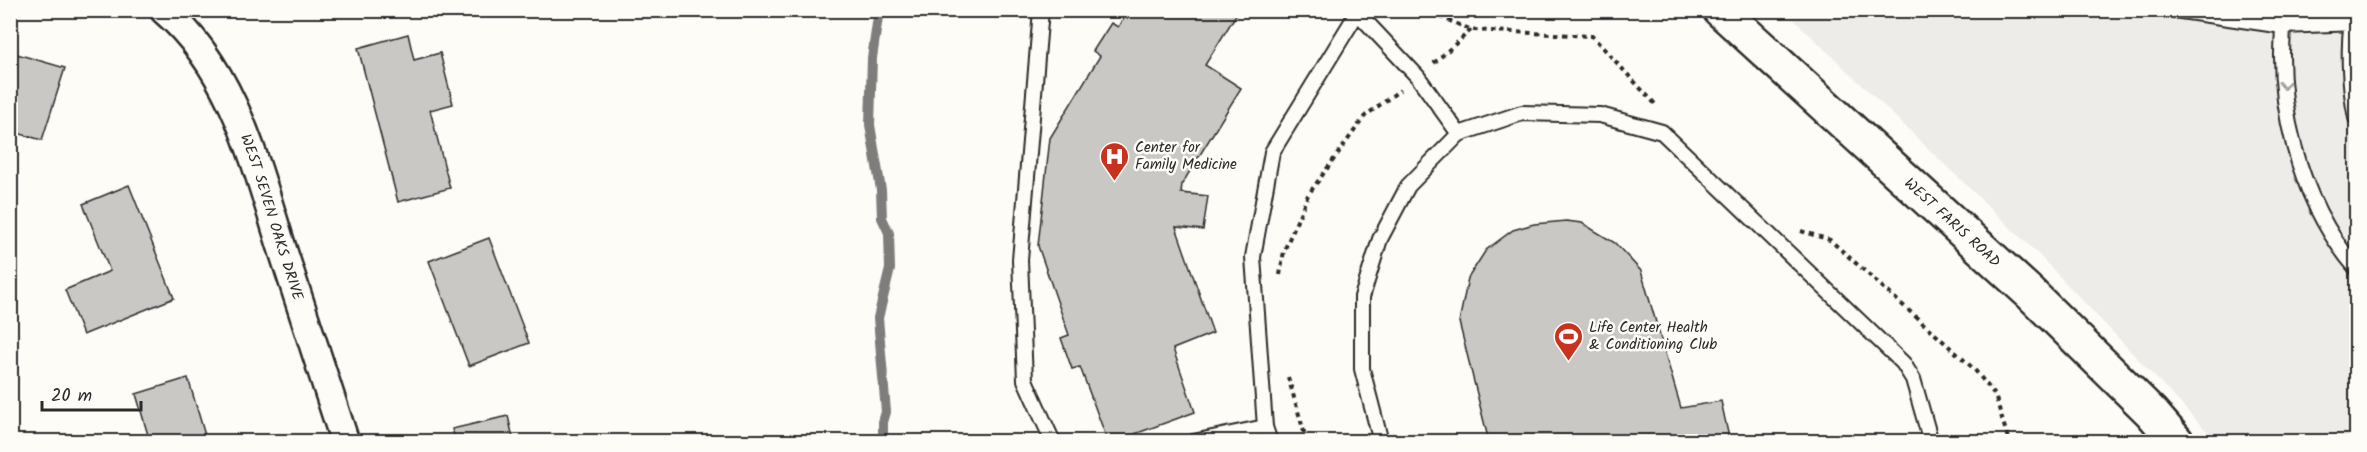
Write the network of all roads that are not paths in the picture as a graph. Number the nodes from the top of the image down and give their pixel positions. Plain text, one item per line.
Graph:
1 (164, 10) edge
2 (1041, 10) edge
3 (1720, 10) edge
4 (2174, 10) edge
5 (2285, 10) edge
6 (1359, 11) edge
7 (2354, 20) edge
8 (2283, 26) junction
9 (2356, 118) edge
10 (1459, 134) junction
11 (2356, 268) edge
12 (1265, 427) junction
13 (345, 441) edge
14 (1053, 441) edge
15 (1193, 441) edge
16 (1270, 441) edge
17 (1381, 441) edge
18 (1931, 441) edge
19 (2177, 441) edge

1 - 13 street, WEST SEVEN OAKS DRIVE
2 - 14 lane
3 - 19 main road, WEST FARIS ROAD
4 - 8 lane
5 - 8 lane
6 - 10 lane
6 - 12 lane
7 - 8 lane
7 - 9 lane
8 -> 11 lane
10 - 17 lane
10 - 18 lane
12 - 15 lane
12 - 16 lane

